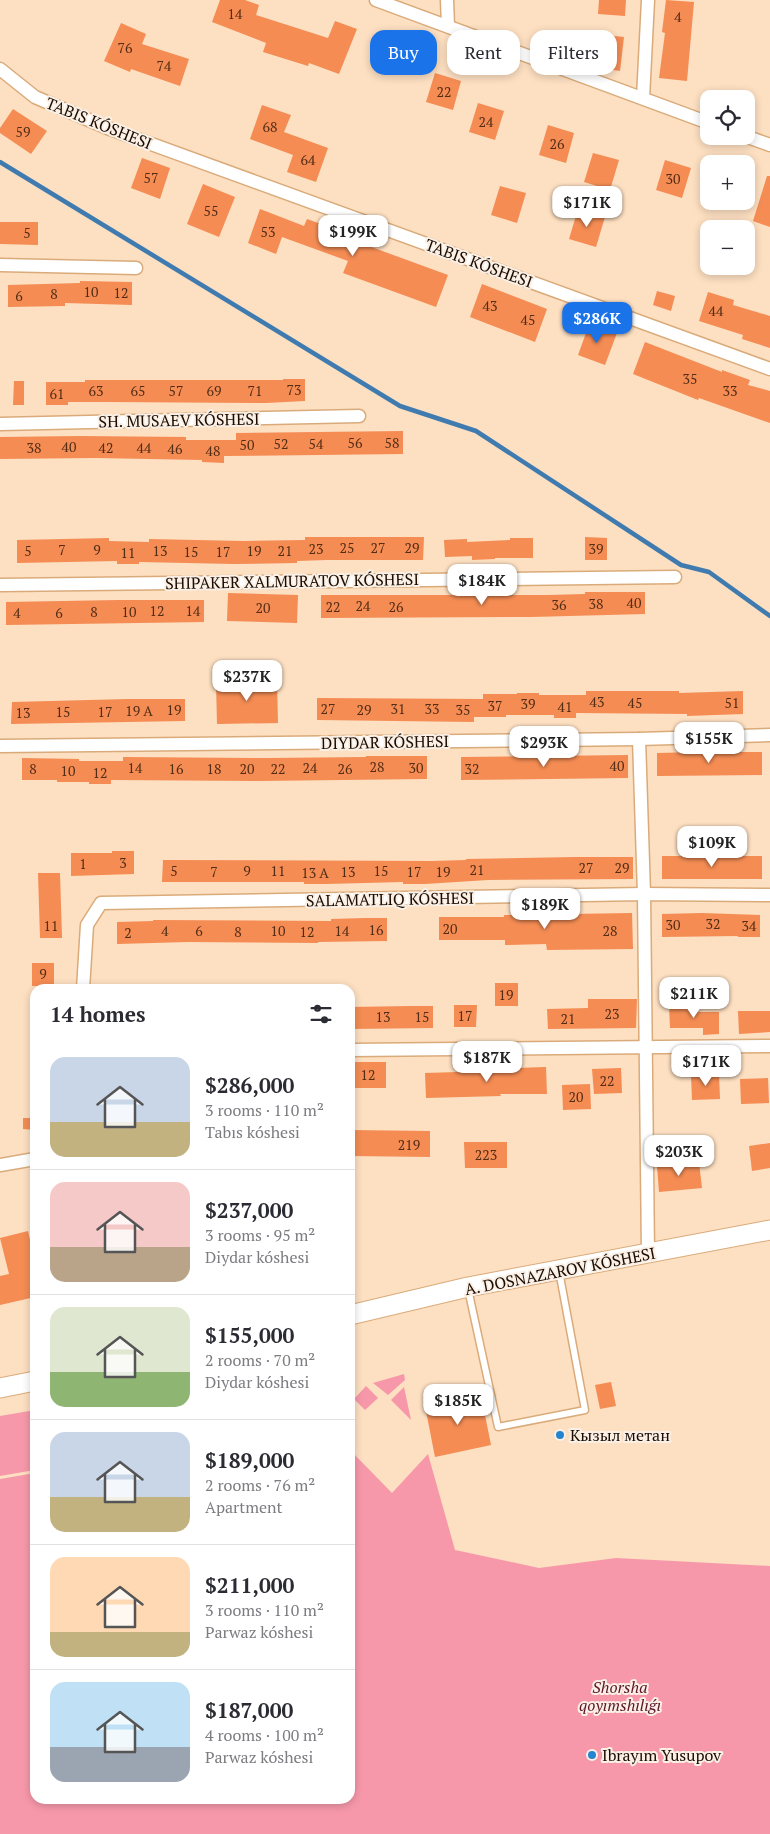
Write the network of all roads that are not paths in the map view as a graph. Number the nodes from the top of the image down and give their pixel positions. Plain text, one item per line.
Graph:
1 (376, 0) edge
2 (447, 0) edge
3 (648, 0) edge
4 (448, 26) junction
5 (0, 69) edge
6 (643, 98) junction
7 (700, 120) edge
8 (755, 139) edge
9 (770, 145) edge
10 (0, 265) edge
11 (136, 268) dead end
12 (770, 369) edge
13 (358, 416) dead end
14 (0, 424) edge
15 (675, 577) dead end
16 (0, 585) edge
17 (770, 736) edge
18 (640, 739) junction
19 (0, 746) edge
20 (644, 894) junction
21 (770, 895) edge
22 (84, 984) edge
23 (646, 1046) junction
24 (770, 1046) edge
25 (355, 1050) edge
26 (30, 1160) edge
27 (0, 1166) edge
28 (770, 1230) edge
29 (648, 1254) junction
30 (559, 1270) junction
31 (468, 1287) junction
32 (355, 1314) edge
33 (30, 1382) edge
34 (0, 1388) edge

1 - 4 street
2 - 4 street
3 - 6 street
4 - 6 street
5 - 12 street
6 - 7 street
8 - 9 street
10 - 11 street
13 - 14 street, SH. MUSAEV KÓSHESI
15 - 16 street
17 - 18 street, DIYDAR KÓSHESI
18 - 19 street, DIYDAR KÓSHESI
18 - 20 street
20 - 21 street
20 - 22 street
20 - 23 street
23 - 24 street
23 - 25 street
23 - 29 street
26 - 27 street
28 - 29 main road, A. DOSNAZAROV KÓSHESI
29 - 30 main road, A. DOSNAZAROV KÓSHESI
30 - 31 main road, A. DOSNAZAROV KÓSHESI
30 - 31 lane
31 - 32 main road, A. DOSNAZAROV KÓSHESI
33 - 34 main road

